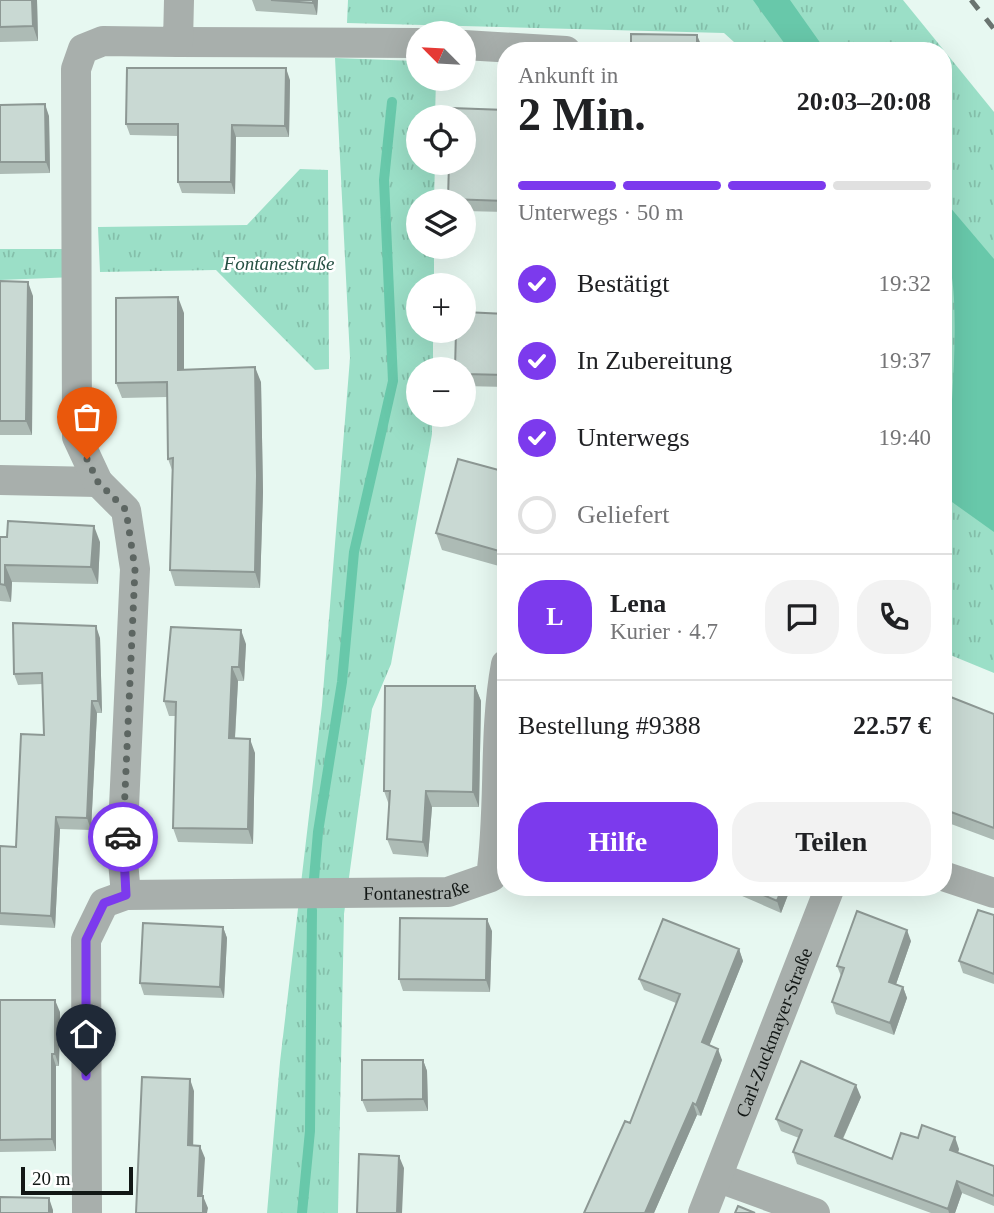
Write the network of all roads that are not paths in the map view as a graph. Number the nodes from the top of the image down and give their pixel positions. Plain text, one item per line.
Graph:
1 (179, 0) edge
2 (178, 42) junction
3 (406, 43) edge
4 (476, 46) edge
5 (497, 47) edge
6 (0, 480) edge
7 (98, 482) junction
8 (497, 834) edge
9 (952, 879) edge
10 (994, 893) edge
11 (126, 895) junction
12 (827, 896) edge
13 (719, 1178) junction
14 (87, 1213) edge
15 (703, 1213) edge
16 (816, 1213) edge

1 - 2 street
2 - 3 street
2 - 7 street
4 - 5 street
6 - 7 street
7 - 11 street
8 - 11 street, Fontanestraße
9 - 10 street
11 - 14 street
12 - 13 street, Carl-Zuckmayer-Straße
13 - 15 street, Carl-Zuckmayer-Straße
13 - 16 street

